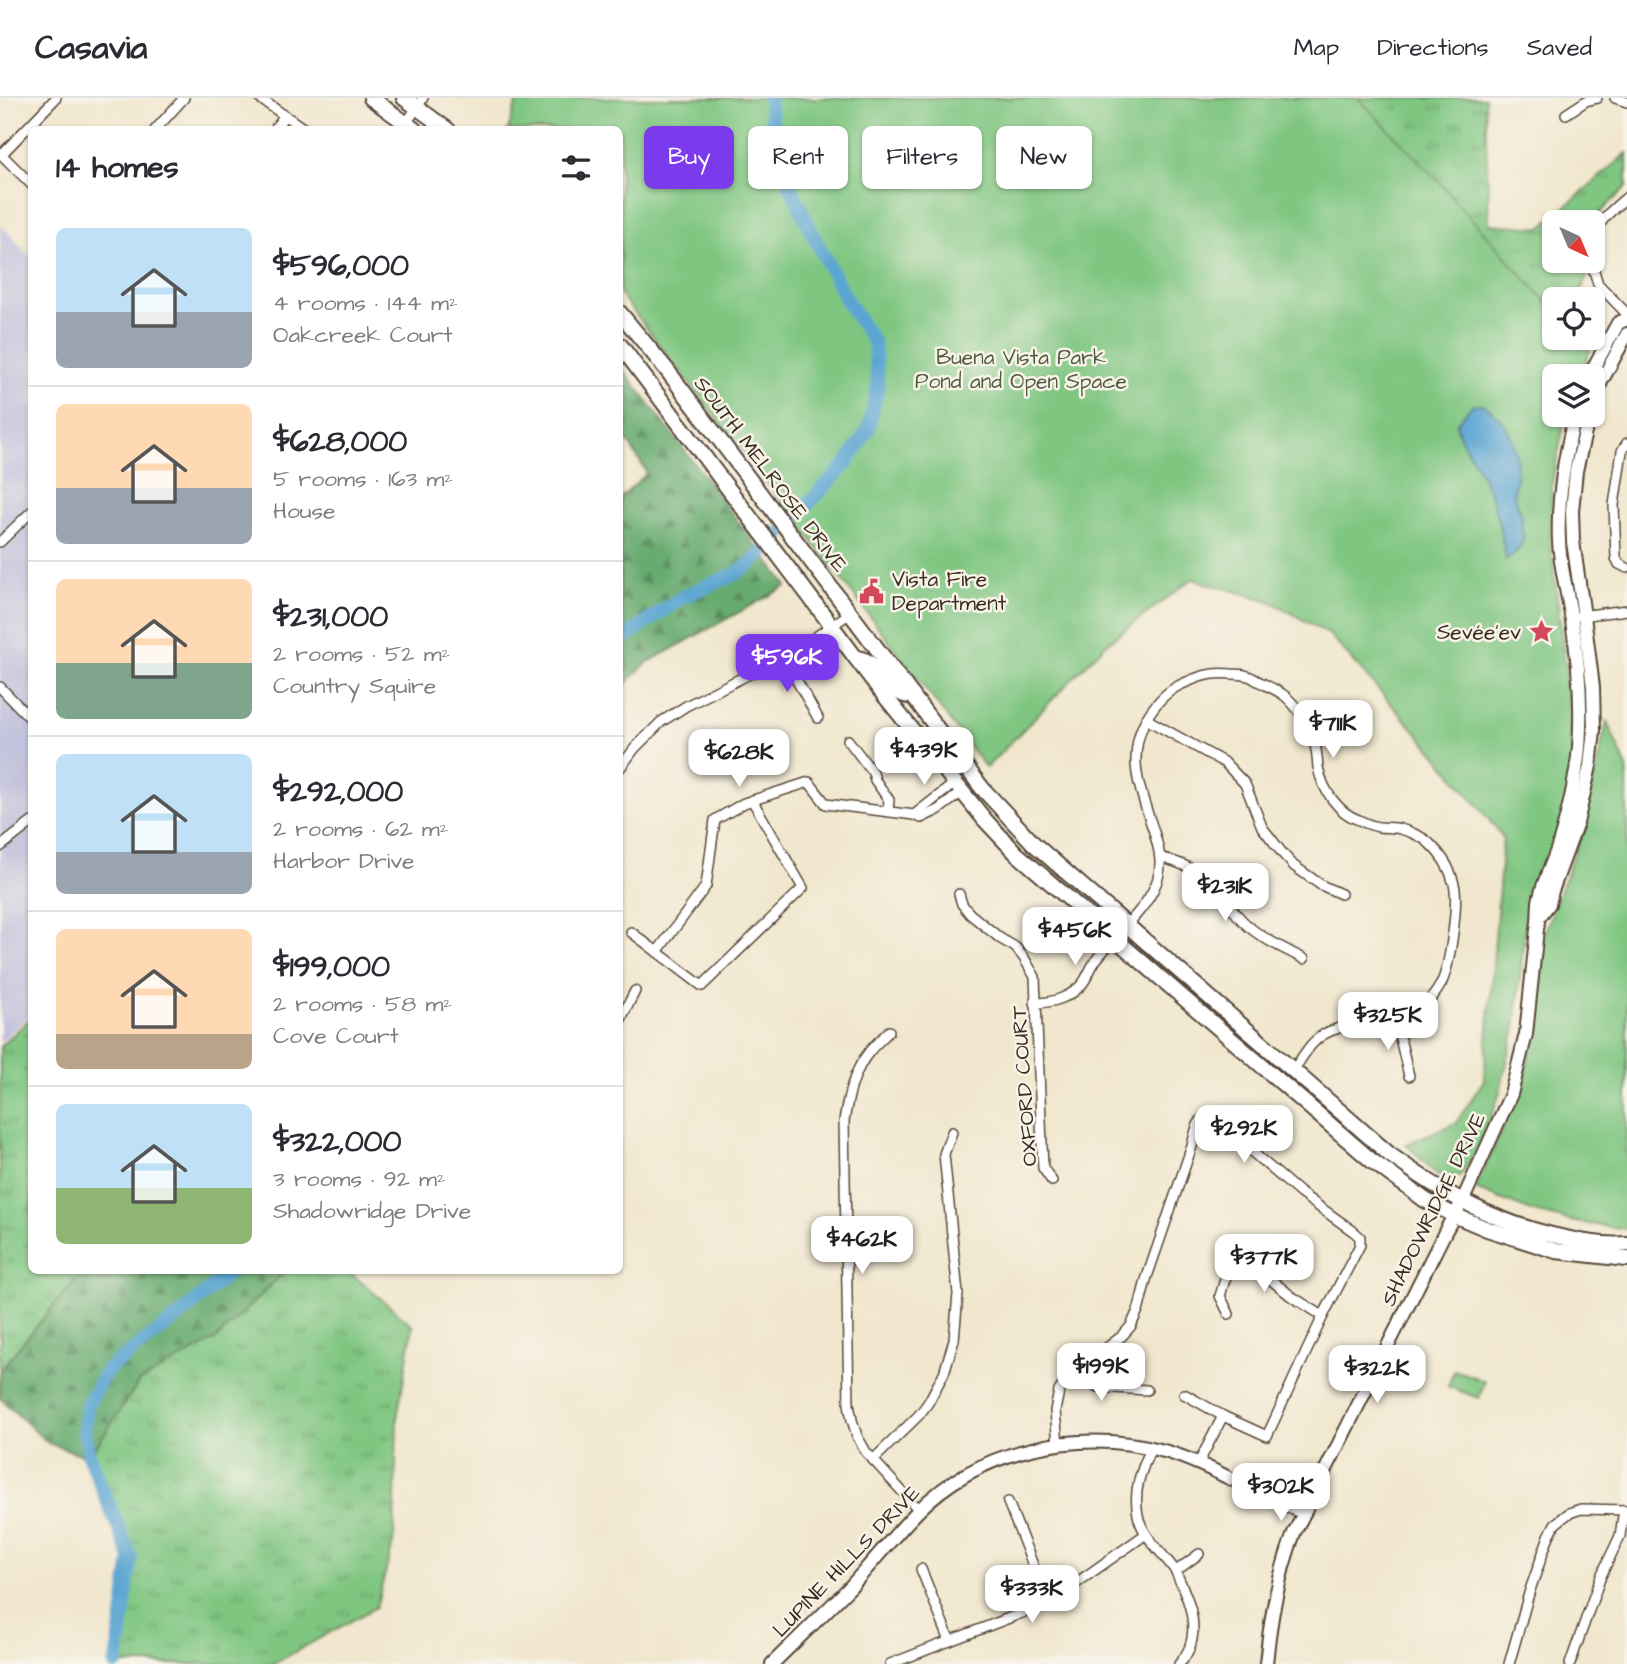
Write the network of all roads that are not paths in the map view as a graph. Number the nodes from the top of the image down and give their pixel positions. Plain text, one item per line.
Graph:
1 (56, 98) edge
2 (184, 98) edge
3 (259, 98) edge
4 (371, 98) edge
5 (1597, 98) edge
6 (1615, 98) edge
7 (415, 101) edge
8 (1627, 102) edge
9 (1566, 114) dead end
10 (285, 115) junction
11 (159, 126) edge
12 (277, 126) edge
13 (300, 126) edge
14 (407, 126) edge
15 (408, 126) edge
16 (443, 126) edge
17 (1, 153) edge
18 (28, 181) edge
19 (1627, 197) edge
20 (1605, 217) edge
21 (1595, 273) edge
22 (1627, 316) edge
23 (623, 317) edge
24 (1627, 334) edge
25 (623, 349) edge
26 (1596, 364) edge
27 (1605, 375) edge
28 (1573, 427) edge
29 (1586, 427) edge
30 (1627, 443) edge
31 (28, 515) edge
32 (0, 542) edge
33 (1627, 568) edge
34 (1627, 610) edge
35 (850, 613) junction
36 (1578, 616) junction
37 (832, 627) junction
38 (783, 656) junction
39 (856, 658) junction
40 (0, 687) edge
41 (913, 696) junction
42 (28, 716) edge
43 (818, 718) dead end
44 (1146, 719) junction
45 (848, 740) dead end
46 (623, 764) edge
47 (958, 788) junction
48 (752, 800) junction
49 (888, 811) junction
50 (28, 825) edge
51 (0, 847) edge
52 (1160, 857) junction
53 (959, 894) dead end
54 (1341, 894) dead end
55 (1127, 926) junction
56 (631, 932) dead end
57 (1115, 939) junction
58 (657, 952) junction
59 (1304, 959) dead end
60 (635, 991) dead end
61 (1035, 1003) junction
62 (623, 1015) edge
63 (1396, 1021) junction
64 (889, 1031) dead end
65 (1293, 1071) junction
66 (1409, 1076) dead end
67 (952, 1132) dead end
68 (1052, 1181) dead end
69 (1462, 1202) junction
70 (1454, 1215) junction
71 (1627, 1244) edge
72 (1627, 1259) edge
73 (1229, 1314) dead end
74 (1323, 1316) junction
75 (1079, 1370) junction
76 (1147, 1390) dead end
77 (1184, 1394) dead end
78 (1223, 1416) junction
79 (1058, 1444) junction
80 (1151, 1448) junction
81 (873, 1460) junction
82 (1198, 1464) junction
83 (1008, 1502) dead end
84 (919, 1510) junction
85 (1626, 1510) edge
86 (1304, 1513) junction
87 (1146, 1534) junction
88 (1199, 1554) dead end
89 (921, 1569) dead end
90 (1176, 1571) junction
91 (1048, 1603) junction
92 (950, 1641) junction
93 (772, 1664) edge
94 (890, 1664) edge
95 (1179, 1664) edge
96 (1266, 1664) edge
97 (1509, 1664) edge
98 (1570, 1664) edge

1 - 17 street
2 - 11 street
3 - 10 street
4 - 14 main road
5 - 9 street
6 - 8 street
7 - 15 street
7 - 16 main road
10 - 12 street
10 - 13 street
17 - 18 street
19 - 20 street
21 - 22 street
22 - 26 street
23 - 35 main road, SOUTH MELROSE DRIVE
24 - 27 street
25 - 37 main road, SOUTH MELROSE DRIVE
28 - 36 street, SHADOWRIDGE DRIVE
29 - 36 street, SHADOWRIDGE DRIVE
30 - 33 street
31 - 32 street
34 - 36 street
35 - 37 street
35 - 41 main road, SOUTH MELROSE DRIVE
36 - 69 street, SHADOWRIDGE DRIVE
37 - 38 street
37 - 39 main road, SOUTH MELROSE DRIVE
38 - 43 street
38 - 46 street
39 - 41 main road
39 - 47 main road, SOUTH MELROSE DRIVE
40 - 42 street
41 - 55 main road, SOUTH MELROSE DRIVE
44 - 52 street
44 - 54 street
44 - 63 street
45 - 49 street
47 - 49 street
47 - 57 main road, SOUTH MELROSE DRIVE
48 - 49 street
48 - 58 street
48 - 58 street
50 - 51 street
52 - 55 street
52 - 59 street
53 - 61 street, OXFORD COURT
55 - 57 street
55 - 65 main road, SOUTH MELROSE DRIVE
56 - 58 street
57 - 61 street
57 - 70 main road, SOUTH MELROSE DRIVE
60 - 62 street
61 - 68 street, OXFORD COURT
63 - 65 street
63 - 66 street
64 - 81 street
65 - 69 main road, SOUTH MELROSE DRIVE
67 - 81 street
69 - 70 street, SHADOWRIDGE DRIVE
69 - 71 main road, SOUTH MELROSE DRIVE
70 - 72 main road, SOUTH MELROSE DRIVE
70 - 86 street, SHADOWRIDGE DRIVE
73 - 74 street
74 - 75 street
74 - 78 street
75 - 76 street
75 - 79 street
77 - 78 street
78 - 82 street
79 - 80 street, LUPINE HILLS DRIVE
79 - 84 street, LUPINE HILLS DRIVE
80 - 82 street, LUPINE HILLS DRIVE
80 - 87 street
81 - 84 street
82 - 86 street, LUPINE HILLS DRIVE
83 - 91 street
84 - 93 street, LUPINE HILLS DRIVE
85 - 97 street
85 - 98 street
86 - 96 street, SHADOWRIDGE DRIVE
87 - 90 street
87 - 91 street
88 - 90 street
89 - 92 street
90 - 95 street
91 - 92 street
92 - 94 street

